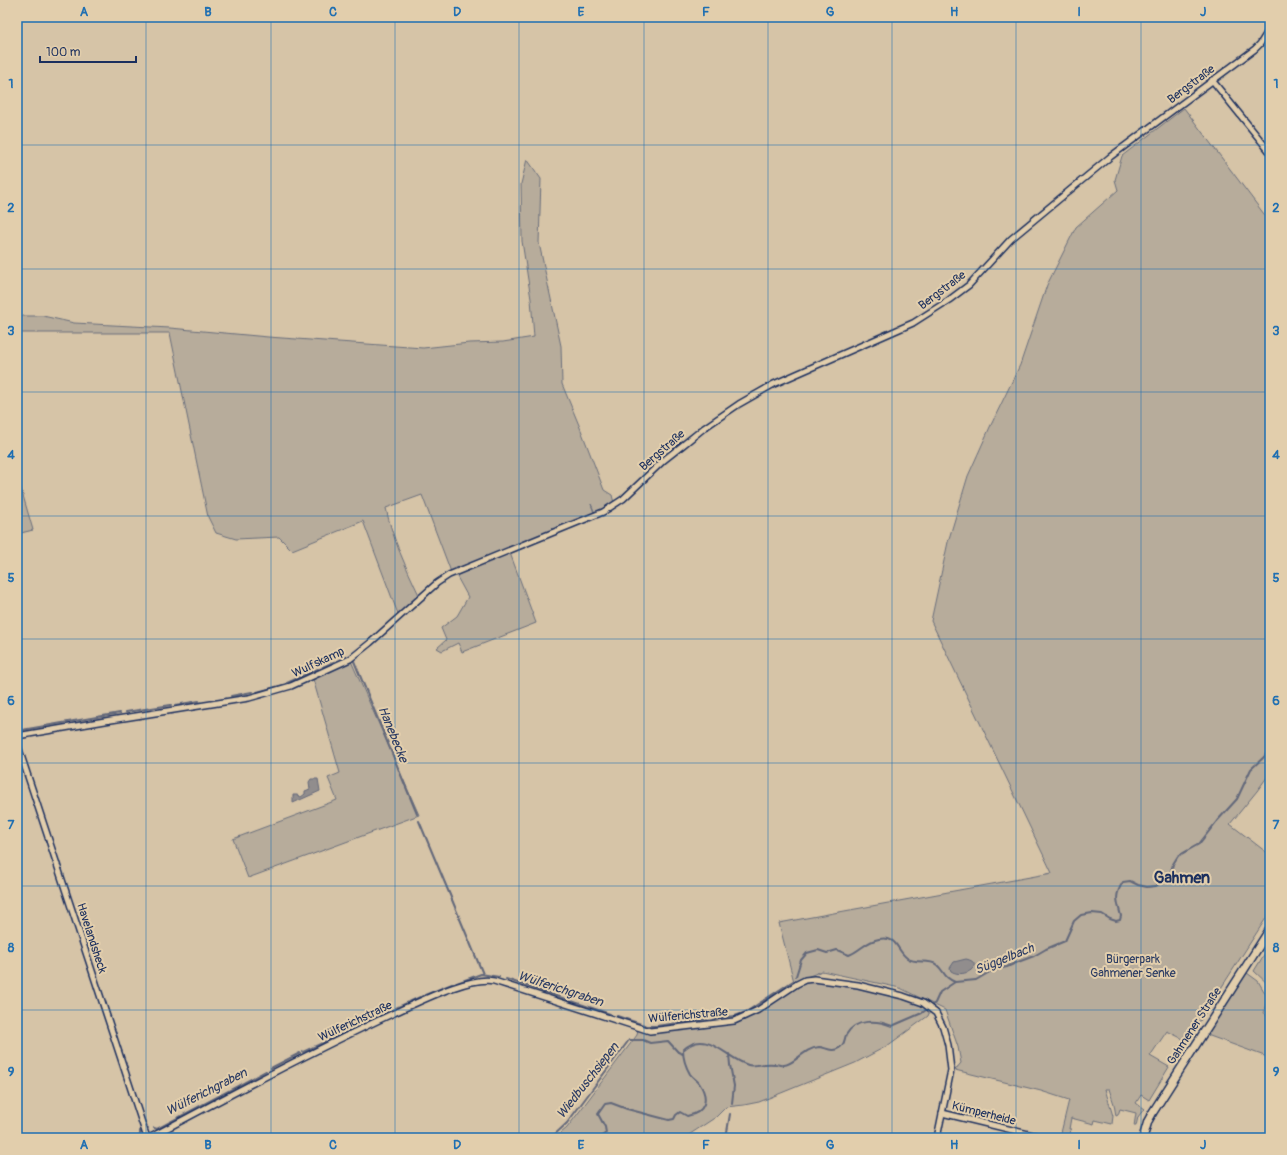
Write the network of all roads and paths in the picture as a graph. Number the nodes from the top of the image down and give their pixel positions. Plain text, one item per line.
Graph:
1 (1270, 30) edge
2 (1212, 80) junction
3 (1270, 152) edge
4 (592, 516) joint
5 (17, 736) edge
6 (17, 743) edge
7 (1270, 928) edge
8 (942, 1113) junction
9 (1036, 1137) edge
10 (148, 1138) edge
11 (936, 1138) edge
12 (1045, 1138) edge
13 (1143, 1138) edge

1 - 2 street, Bergstraße
2 - 3 street
2 - 4 street, Bergstraße
4 - 5 street, Wulfskamp
6 - 10 street, Havelandsheck
7 - 13 main road, Gahmener Straße
8 - 9 street, Kümperheide
8 - 10 street, Wülferichstraße
8 - 11 street, Wülferichstraße
9 - 12 street, Kümperheide

